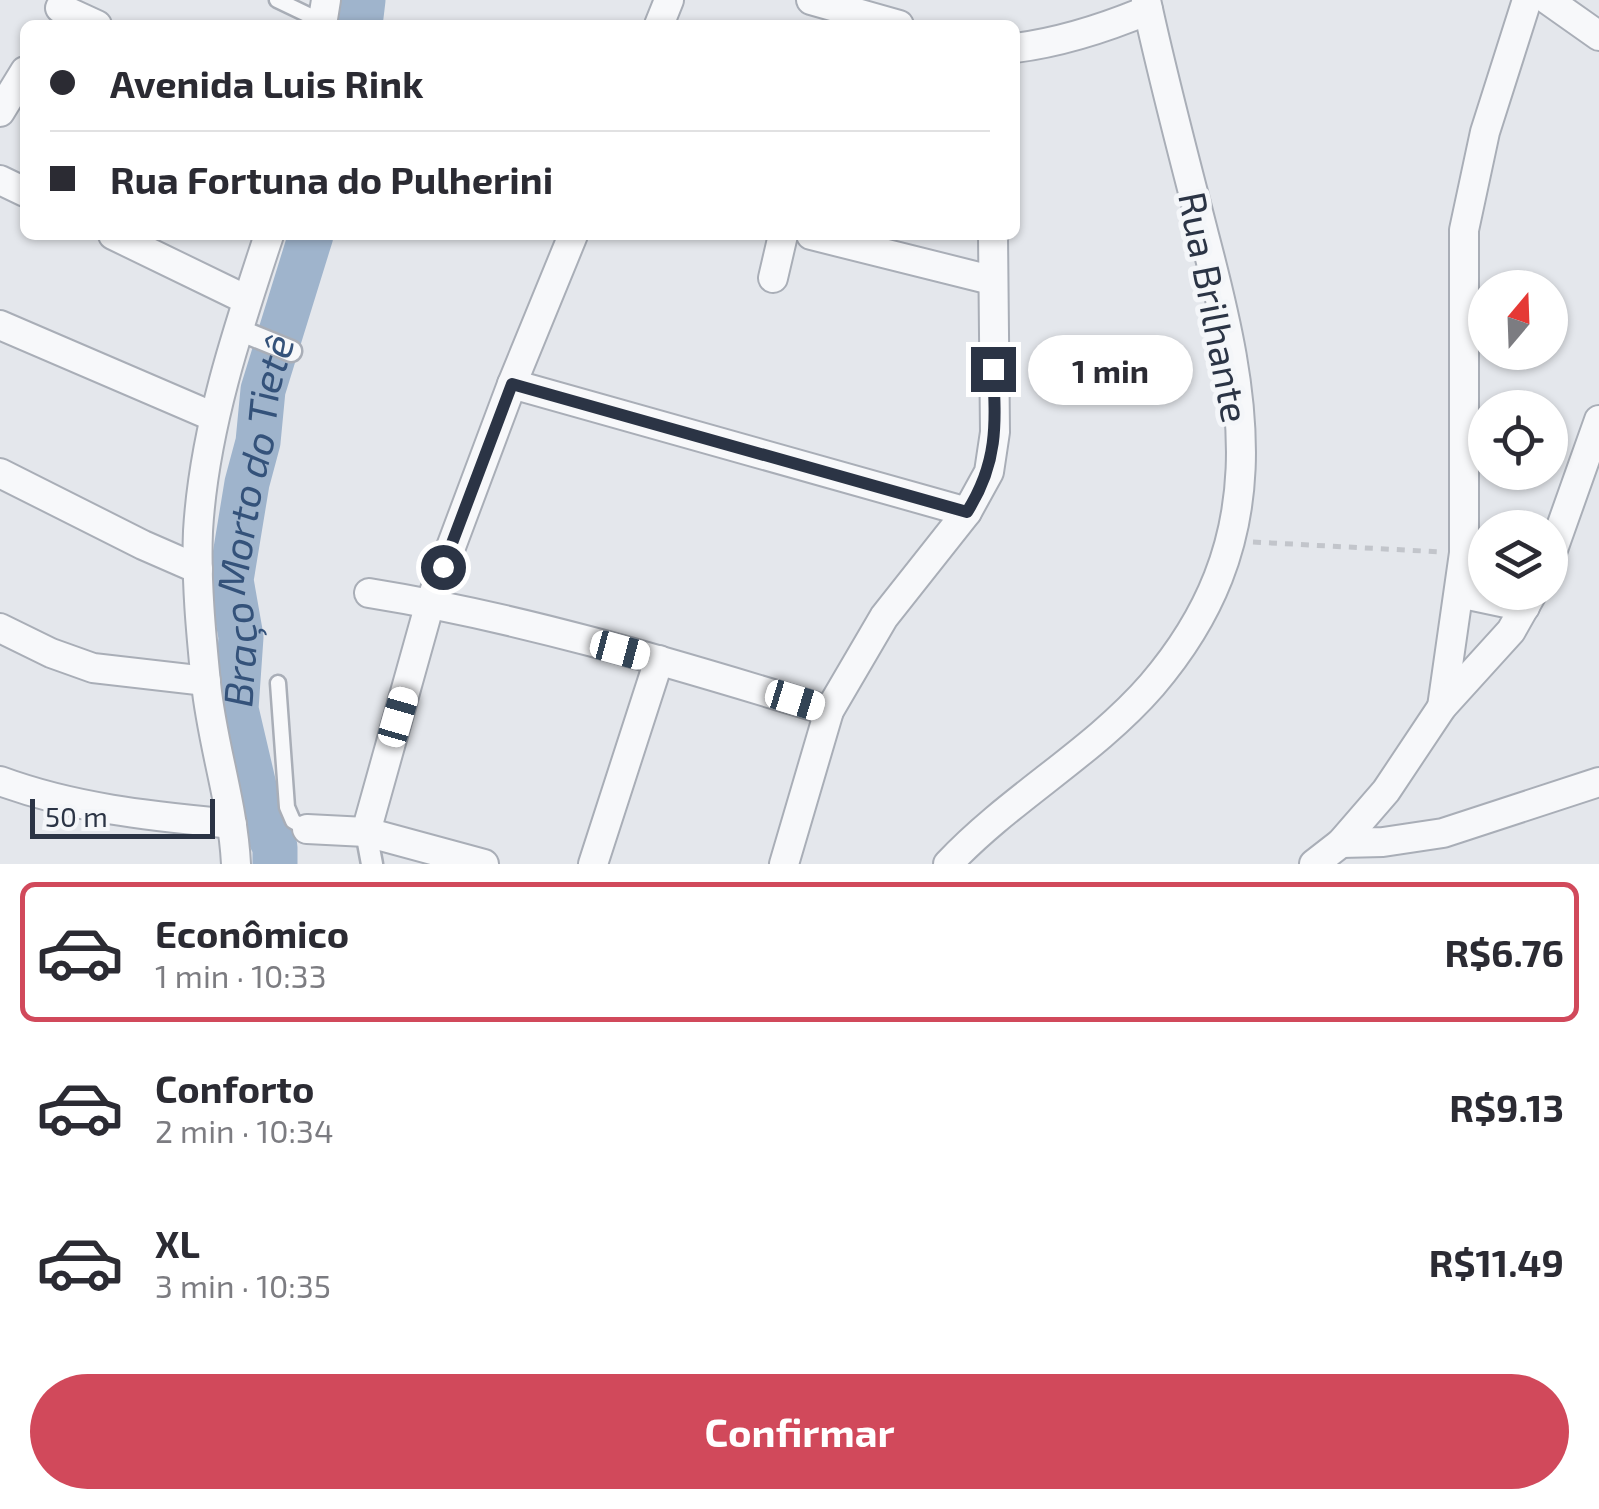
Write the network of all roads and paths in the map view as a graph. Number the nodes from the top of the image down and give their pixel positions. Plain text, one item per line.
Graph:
1 (276, 0) edge
2 (811, 0) edge
3 (1528, 0) edge
4 (1548, 0) edge
5 (1147, 5) edge
6 (58, 11) edge
7 (324, 16) edge
8 (83, 20) edge
9 (881, 20) edge
10 (1599, 36) edge
11 (1020, 47) edge
12 (20, 84) edge
13 (0, 112) edge
14 (123, 240) edge
15 (267, 240) edge
16 (571, 240) edge
17 (782, 240) edge
18 (831, 240) edge
19 (993, 240) edge
20 (773, 278) dead end
21 (991, 280) junction
22 (247, 300) junction
23 (0, 325) edge
24 (240, 331) junction
25 (291, 350) dead end
26 (512, 384) junction
27 (214, 416) junction
28 (1599, 420) edge
29 (0, 473) edge
30 (1567, 510) edge
31 (967, 512) junction
32 (1230, 541) junction
33 (1464, 553) junction
34 (198, 569) junction
35 (369, 593) dead end
36 (1459, 593) junction
37 (1468, 594) edge
38 (430, 603) junction
39 (1522, 610) edge
40 (0, 628) edge
41 (659, 660) junction
42 (206, 682) junction
43 (278, 683) dead end
44 (1442, 707) junction
45 (829, 711) junction
46 (0, 781) edge
47 (1599, 782) edge
48 (232, 824) junction
49 (308, 829) joint
50 (366, 832) junction
51 (1340, 843) junction
52 (236, 864) edge
53 (372, 864) edge
54 (484, 864) edge
55 (593, 864) edge
56 (784, 864) edge
57 (948, 864) edge
58 (1314, 864) edge

1 - 7 lane
2 - 9 street
3 - 33 street
4 - 10 street
5 - 11 street
5 - 32 street, Rua Brilhante
6 - 8 street
12 - 13 street
14 - 22 street
15 - 22 street
16 - 26 street
17 - 20 street
18 - 21 street
19 - 21 street
21 - 31 street
22 - 24 street
23 - 27 street
24 - 25 street
24 - 27 street
26 - 31 street
26 - 38 street
27 - 34 street
28 - 30 street
29 - 34 street
31 - 45 street
32 - 33 path
32 - 57 street, Rua Brilhante
33 - 36 street
34 - 42 street
35 - 38 street
36 - 37 street
36 - 44 street
38 - 41 street
38 - 50 street
39 - 44 street
40 - 42 street
41 - 45 street
41 - 55 street
42 - 48 street
43 - 49 lane
44 - 51 street
45 - 56 street
46 - 48 street
47 - 51 street
48 - 52 street
49 - 50 street
50 - 53 street
50 - 54 street
51 - 58 street

